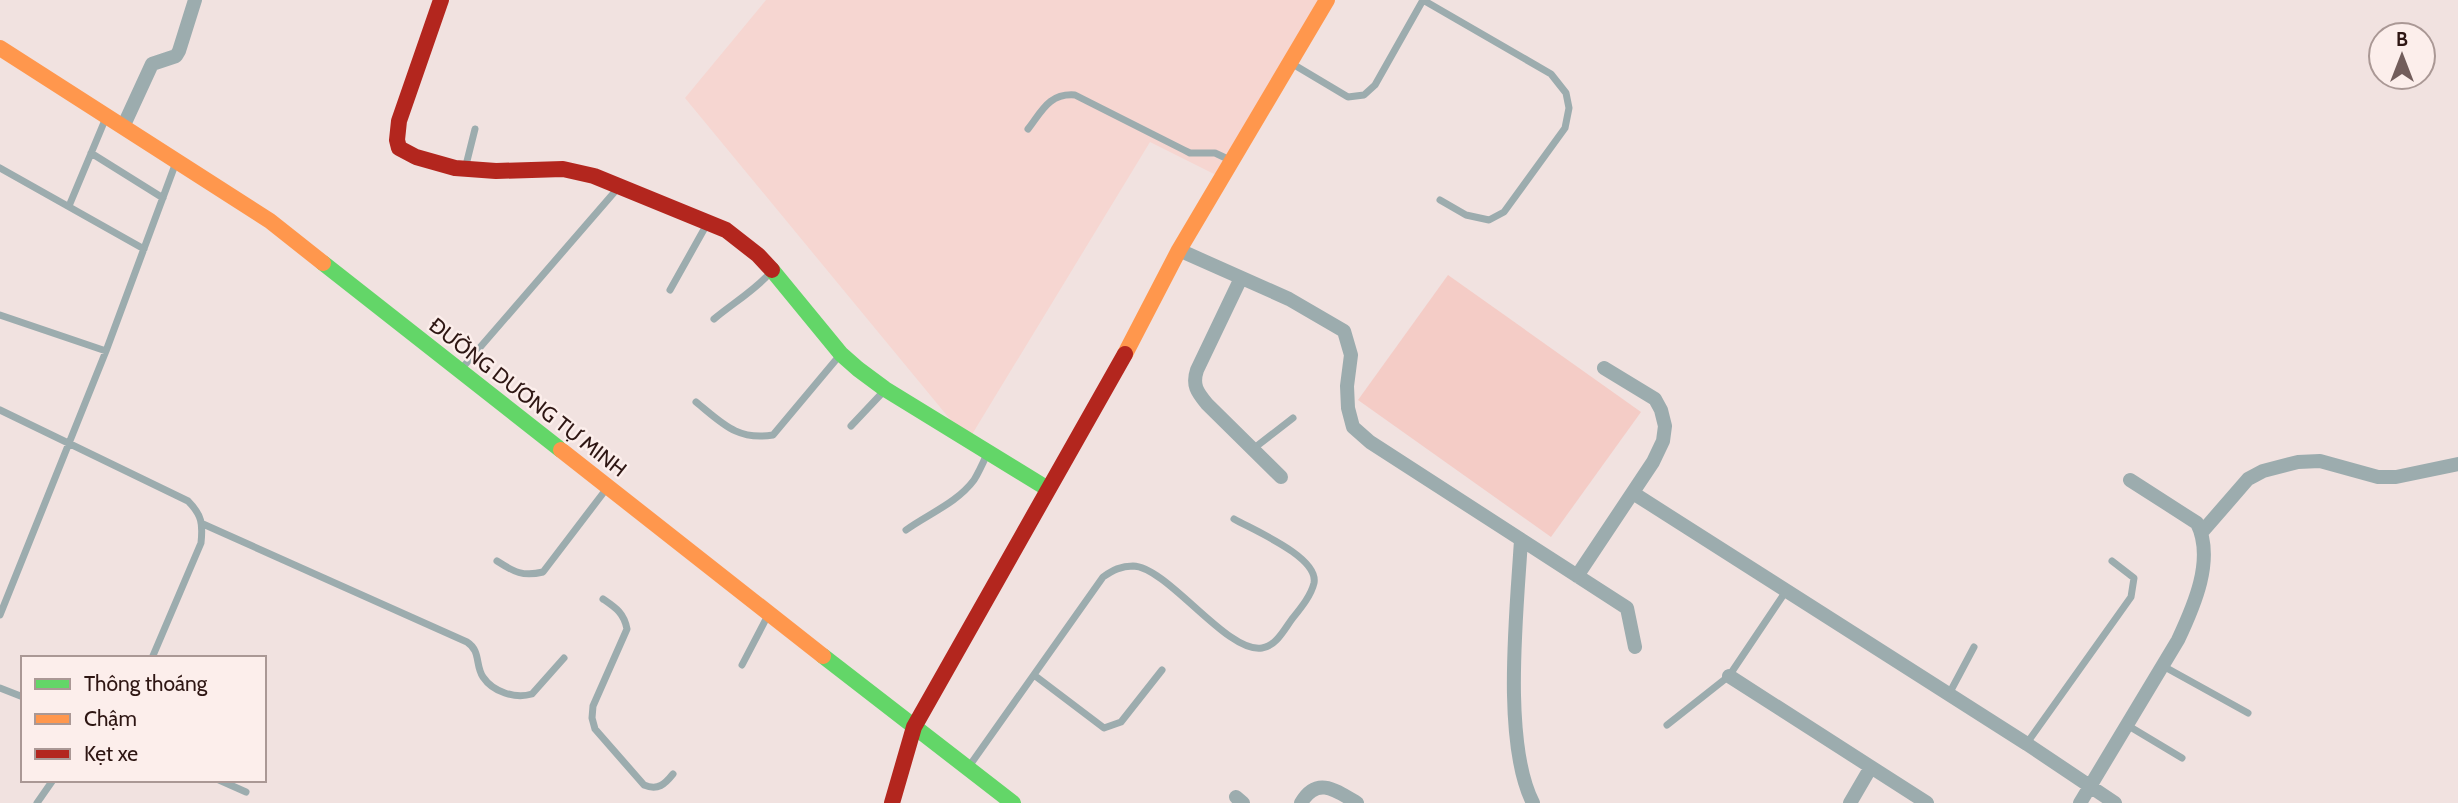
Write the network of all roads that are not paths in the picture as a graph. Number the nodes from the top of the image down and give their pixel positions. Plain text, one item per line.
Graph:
1 (194, 0) edge
2 (441, 0) edge
3 (1327, 0) edge
4 (1423, 0) edge
5 (0, 48) edge
6 (1290, 62) junction
7 (107, 116) junction
8 (123, 127) junction
9 (475, 129) dead end
10 (1028, 129) dead end
11 (91, 153) junction
12 (177, 161) junction
13 (1232, 161) junction
14 (0, 168) edge
15 (465, 169) junction
16 (620, 187) junction
17 (163, 198) junction
18 (1440, 200) dead end
19 (69, 206) junction
20 (708, 222) junction
21 (144, 249) junction
22 (1179, 250) junction
23 (772, 271) junction
24 (1241, 278) junction
25 (670, 290) dead end
26 (0, 315) edge
27 (715, 319) dead end
28 (106, 351) junction
29 (841, 354) junction
30 (1604, 368) dead end
31 (460, 370) junction
32 (886, 389) junction
33 (696, 402) dead end
34 (0, 410) edge
35 (1293, 418) dead end
36 (851, 426) dead end
37 (69, 443) junction
38 (1253, 449) junction
39 (988, 452) junction
40 (2458, 464) edge
41 (1281, 477) dead end
42 (2130, 480) dead end
43 (609, 487) junction
44 (1048, 489) junction
45 (1633, 493) junction
46 (1234, 519) dead end
47 (203, 524) junction
48 (905, 530) dead end
49 (2202, 532) junction
50 (1521, 540) junction
51 (498, 561) dead end
52 (2112, 561) dead end
53 (1577, 576) junction
54 (1787, 591) junction
55 (603, 599) dead end
56 (2, 602) edge
57 (768, 614) junction
58 (0, 615) edge
59 (1635, 647) dead end
60 (1974, 647) dead end
61 (153, 656) edge
62 (564, 658) dead end
63 (742, 665) dead end
64 (2163, 666) junction
65 (1162, 670) dead end
66 (1034, 675) junction
67 (1729, 676) junction
68 (0, 688) edge
69 (1949, 694) junction
70 (21, 696) edge
71 (2248, 713) dead end
72 (1667, 725) dead end
73 (2127, 725) junction
74 (914, 727) junction
75 (2027, 744) junction
76 (2182, 758) dead end
77 (1871, 767) junction
78 (968, 769) junction
79 (673, 774) dead end
80 (52, 782) edge
81 (224, 782) edge
82 (2089, 786) junction
83 (246, 792) dead end
84 (37, 803) edge
85 (891, 803) edge
86 (1013, 803) edge
87 (1301, 803) edge
88 (1357, 803) edge
89 (1534, 803) edge
90 (1850, 803) edge
91 (1927, 803) edge
92 (2080, 803) edge
93 (2115, 803) edge

1 - 8 street
2 - 15 main road
3 - 6 main road
4 - 6 lane
4 - 18 lane
5 - 7 main road, ĐƯỜNG DƯƠNG TỰ MINH
6 - 13 main road
7 - 8 main road, ĐƯỜNG DƯƠNG TỰ MINH
7 - 11 lane
8 - 12 main road, ĐƯỜNG DƯƠNG TỰ MINH
9 - 15 lane
10 - 13 lane
11 - 17 lane
11 - 19 lane
12 - 17 lane
12 - 31 main road, ĐƯỜNG DƯƠNG TỰ MINH
13 - 22 main road
14 - 19 lane
15 - 16 main road
16 - 20 main road
16 - 31 lane
17 - 21 lane
19 - 21 lane
20 - 23 main road
20 - 25 lane
21 - 28 lane
22 - 24 street
22 - 44 main road
23 - 27 lane
23 - 29 main road
24 - 38 street
24 - 50 street
26 - 28 lane
28 - 37 lane
29 - 32 main road
29 - 33 lane
30 - 45 street
31 - 43 main road, ĐƯỜNG DƯƠNG TỰ MINH
32 - 36 lane
32 - 39 main road
34 - 37 lane
35 - 38 lane
37 - 47 lane
37 - 56 lane
38 - 41 street
39 - 44 main road
39 - 48 lane
40 - 49 street
42 - 49 street
43 - 51 lane
43 - 57 main road, ĐƯỜNG DƯƠNG TỰ MINH
44 - 74 main road
45 - 53 street
45 - 54 street
46 - 66 lane
47 - 61 lane
47 - 62 lane
49 - 64 street
50 - 53 street
50 - 89 street
52 - 75 lane
53 - 59 street
54 - 67 lane
54 - 69 street
55 - 79 lane
56 - 58 lane
57 - 63 lane
57 - 74 main road, ĐƯỜNG DƯƠNG TỰ MINH
60 - 69 lane
64 - 71 lane
64 - 73 street
65 - 66 lane
66 - 78 lane
67 - 72 lane
67 - 77 street
68 - 70 lane
69 - 75 street
73 - 76 lane
73 - 82 street
74 - 78 main road, ĐƯỜNG DƯƠNG TỰ MINH
74 - 85 main road
75 - 82 street
77 - 90 street
77 - 91 street
78 - 86 main road, ĐƯỜNG DƯƠNG TỰ MINH
80 - 84 lane
81 - 83 lane
82 - 92 street
82 - 93 street
87 - 88 street

